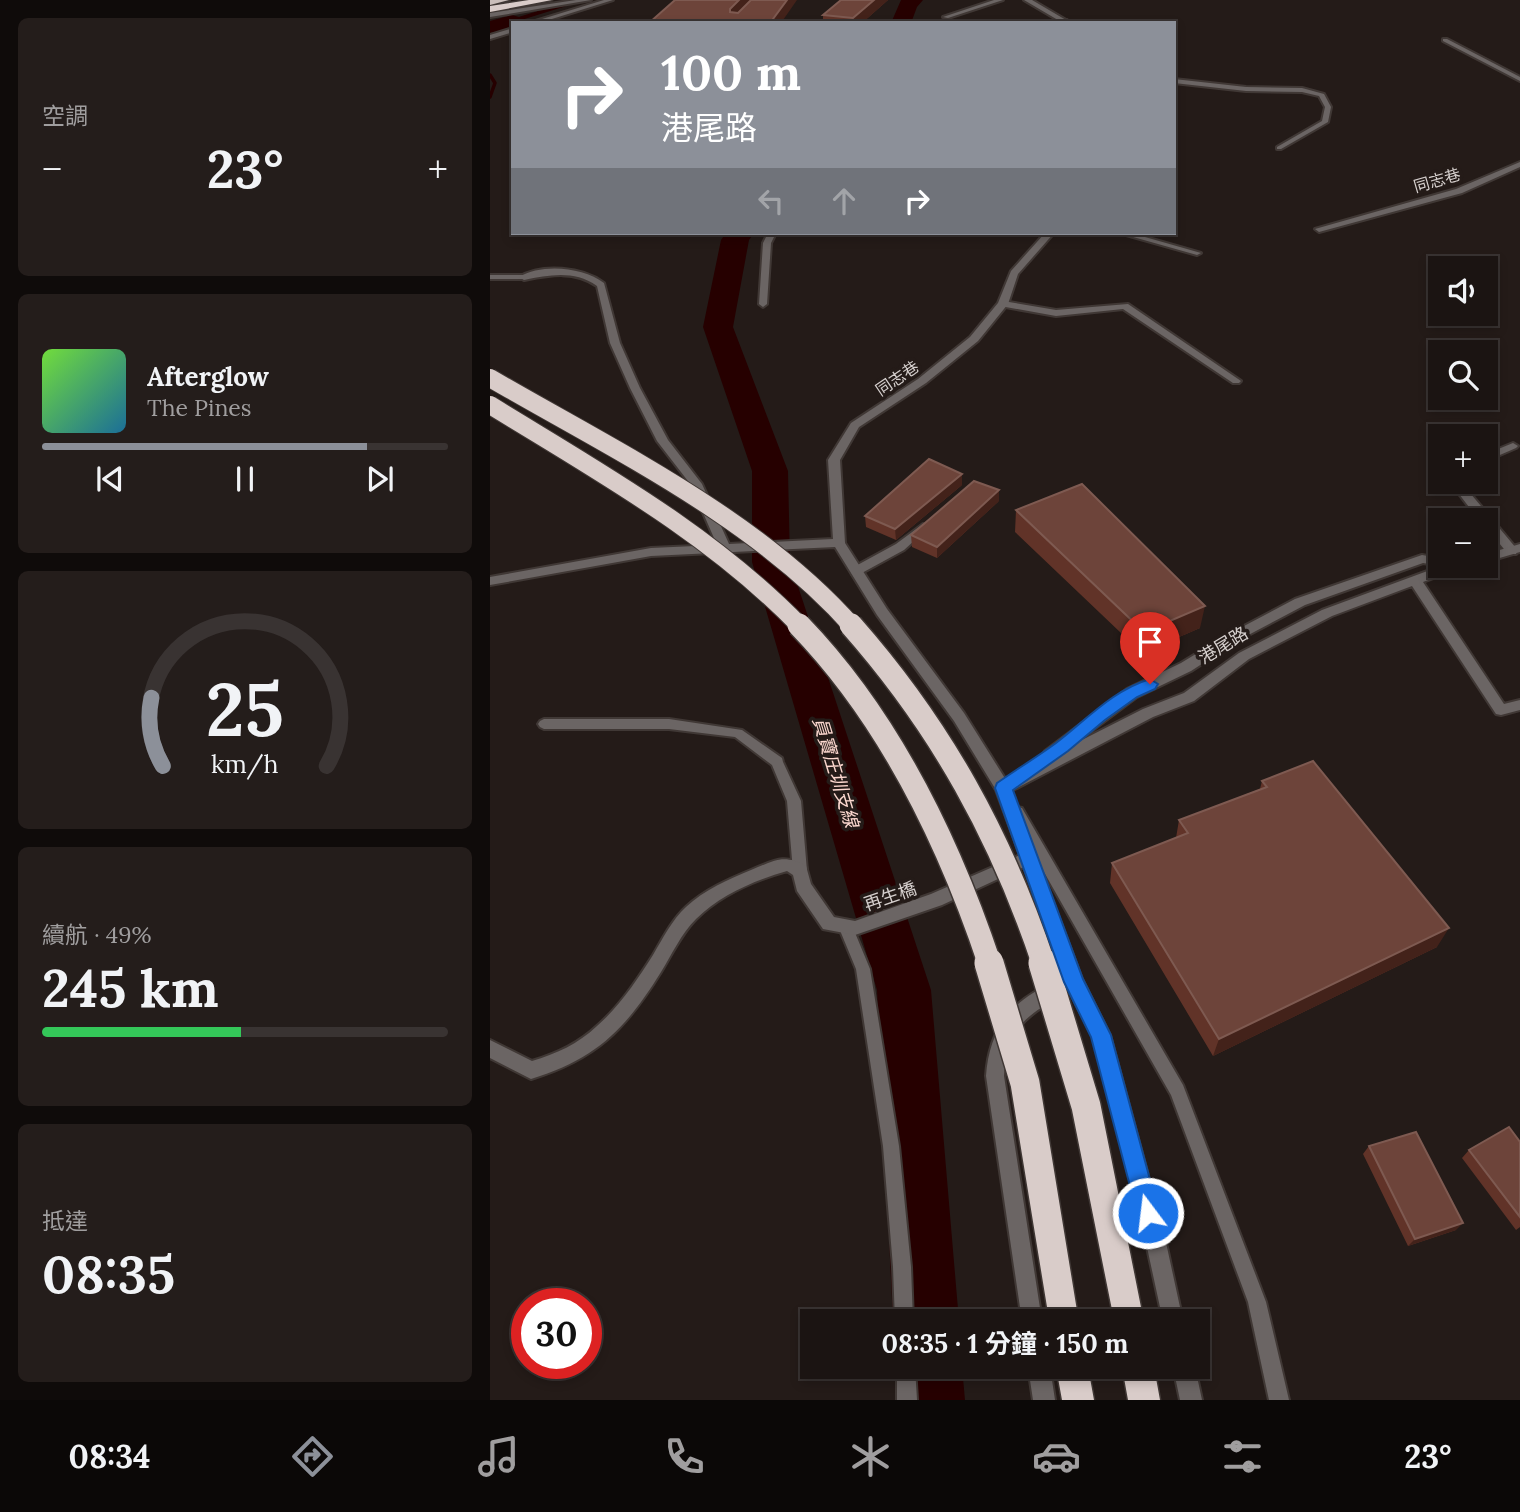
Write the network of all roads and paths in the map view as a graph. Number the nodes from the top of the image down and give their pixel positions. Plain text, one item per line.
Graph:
1 (505, 0) edge
2 (588, 0) edge
3 (610, 0) edge
4 (1000, 0) edge
5 (1027, 0) edge
6 (490, 2) edge
7 (550, 3) edge
8 (490, 12) edge
9 (946, 17) dead end
10 (539, 21) edge
11 (1066, 21) edge
12 (511, 31) edge
13 (494, 36) edge
14 (1445, 40) dead end
15 (1520, 79) edge
16 (1176, 81) edge
17 (1279, 148) dead end
18 (1520, 164) edge
19 (1319, 229) dead end
20 (771, 235) edge
21 (1048, 235) edge
22 (1130, 235) edge
23 (1196, 253) dead end
24 (490, 277) edge
25 (524, 277) joint
26 (763, 304) dead end
27 (1003, 304) junction
28 (490, 378) edge
29 (1236, 381) dead end
30 (490, 405) edge
31 (1513, 446) dead end
32 (1498, 453) edge
33 (1464, 494) edge
34 (1475, 508) edge
35 (930, 522) edge
36 (1498, 533) edge
37 (839, 543) junction
38 (726, 550) junction
39 (1516, 550) edge
40 (1498, 555) edge
41 (1428, 560) edge
42 (856, 571) junction
43 (1428, 575) edge
44 (490, 580) edge
45 (1415, 580) junction
46 (1520, 705) edge
47 (544, 724) dead end
48 (1003, 788) junction
49 (1029, 858) junction
50 (800, 871) junction
51 (851, 928) junction
52 (1074, 982) junction
53 (490, 1049) edge
54 (904, 1309) edge
55 (1030, 1309) edge
56 (1062, 1309) edge
57 (1127, 1309) edge
58 (1170, 1309) edge
59 (906, 1379) edge
60 (1041, 1379) edge
61 (1074, 1379) edge
62 (1140, 1379) edge
63 (1187, 1379) edge
64 (907, 1400) edge
65 (1044, 1400) edge
66 (1078, 1400) edge
67 (1144, 1400) edge
68 (1191, 1400) edge
69 (1279, 1400) edge

1 - 6 highway
2 - 7 street
3 - 10 lane
4 - 9 lane
5 - 11 street
7 - 8 highway
12 - 13 lane
14 - 15 lane
16 - 17 lane
18 - 19 street, 同志巷
20 - 26 lane
21 - 27 street, 同志巷
22 - 23 lane
24 - 25 lane
25 - 38 street
27 - 29 lane
27 - 37 street, 同志巷
28 - 57 highway, bridge
30 - 56 highway, bridge
31 - 32 lane
33 - 34 lane
35 - 42 lane
36 - 39 lane
37 - 38 street
37 - 42 street, 同志巷
38 - 44 street
39 - 40 street
41 - 48 street, 港尾路
42 - 48 street, 同志巷
43 - 45 street
45 - 46 street
45 - 48 street
47 - 50 lane
48 - 49 street
48 - 69 lane
49 - 51 street, 再生橋
49 - 52 street
50 - 51 street
50 - 53 street
51 - 54 lane
52 - 55 street
52 - 58 street
59 - 64 lane
60 - 65 street
61 - 66 highway
62 - 67 highway
63 - 68 street

